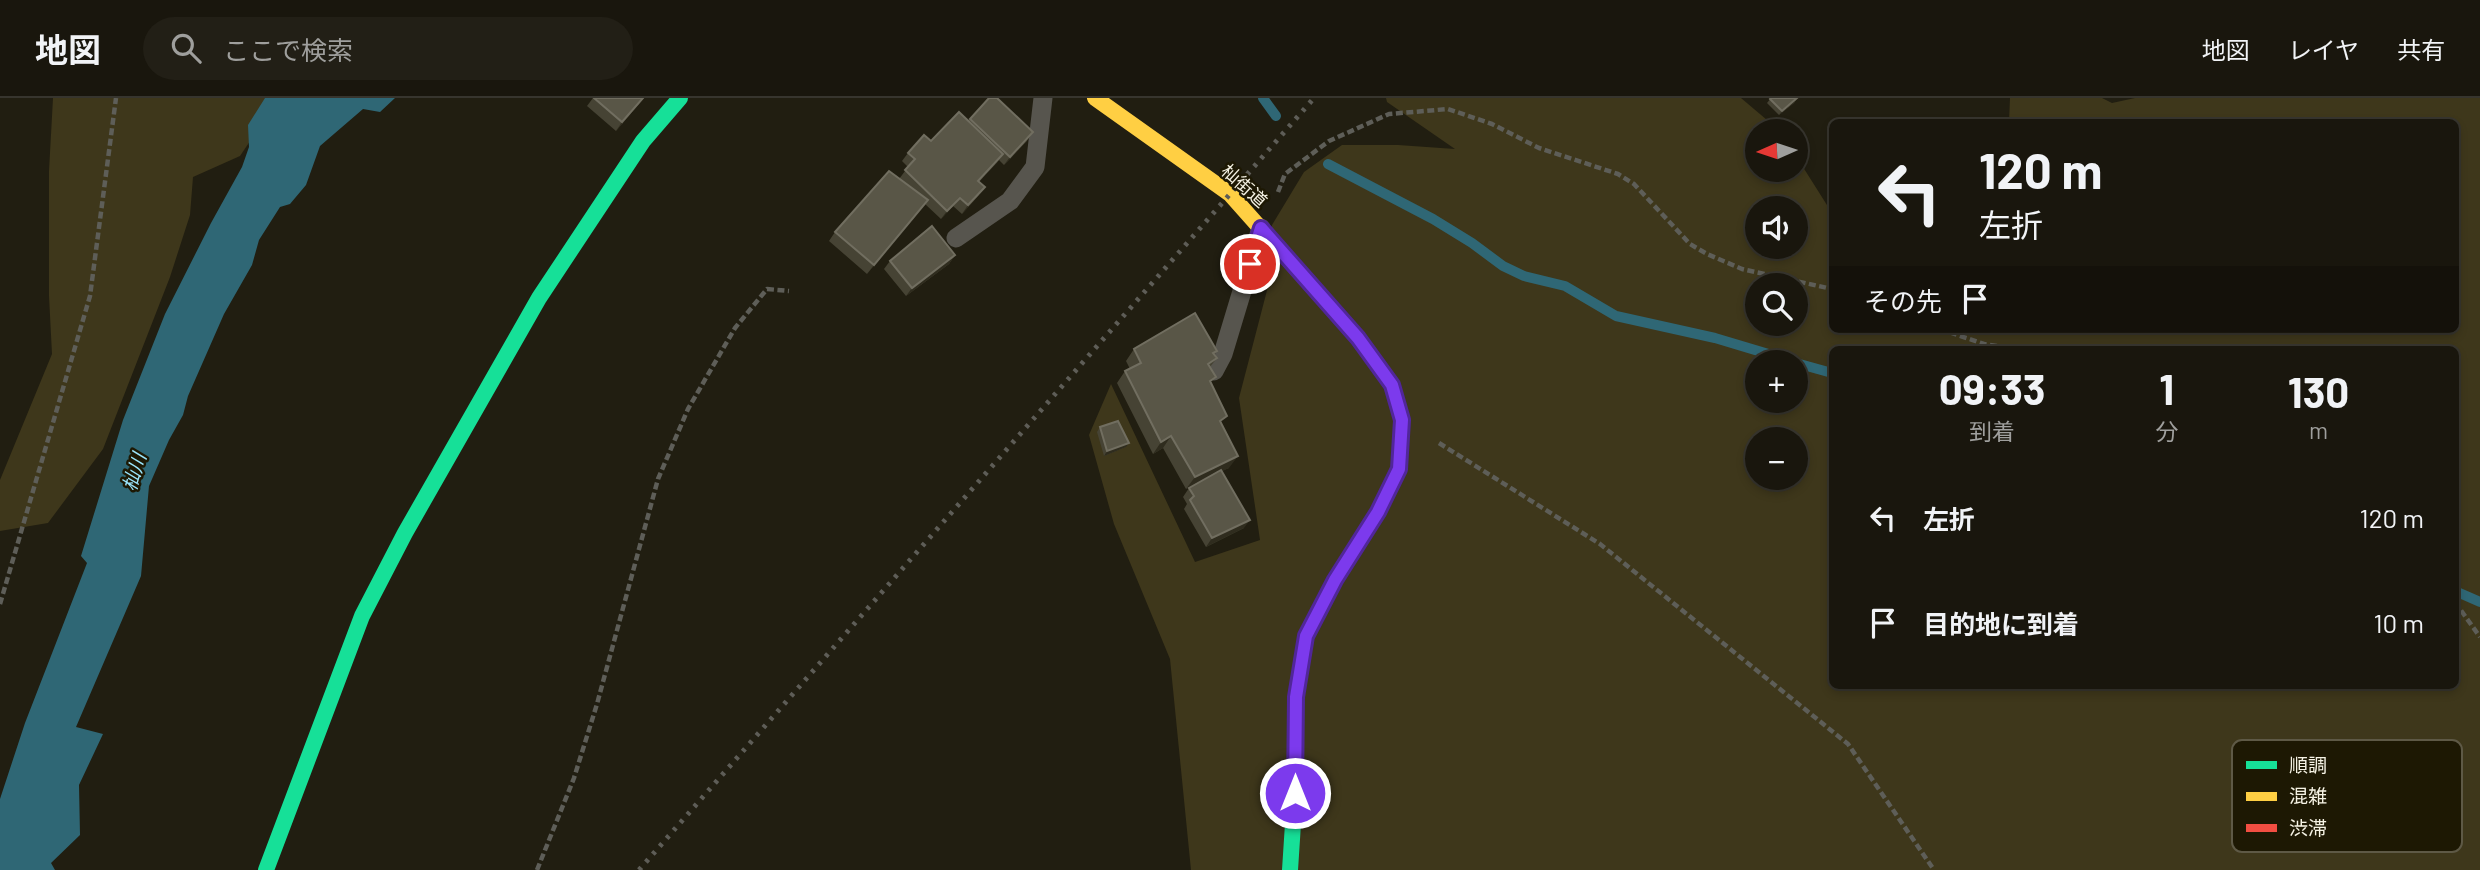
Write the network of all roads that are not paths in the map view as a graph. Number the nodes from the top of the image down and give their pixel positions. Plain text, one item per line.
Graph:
1 (680, 98) edge
2 (1044, 98) edge
3 (1096, 98) edge
4 (1261, 228) junction
5 (956, 238) dead end
6 (1214, 371) edge
7 (266, 870) edge
8 (1290, 870) edge

1 - 7 street
2 - 5 lane
3 - 4 street, 杣街道
4 - 6 lane
4 - 8 street, 杣街道

